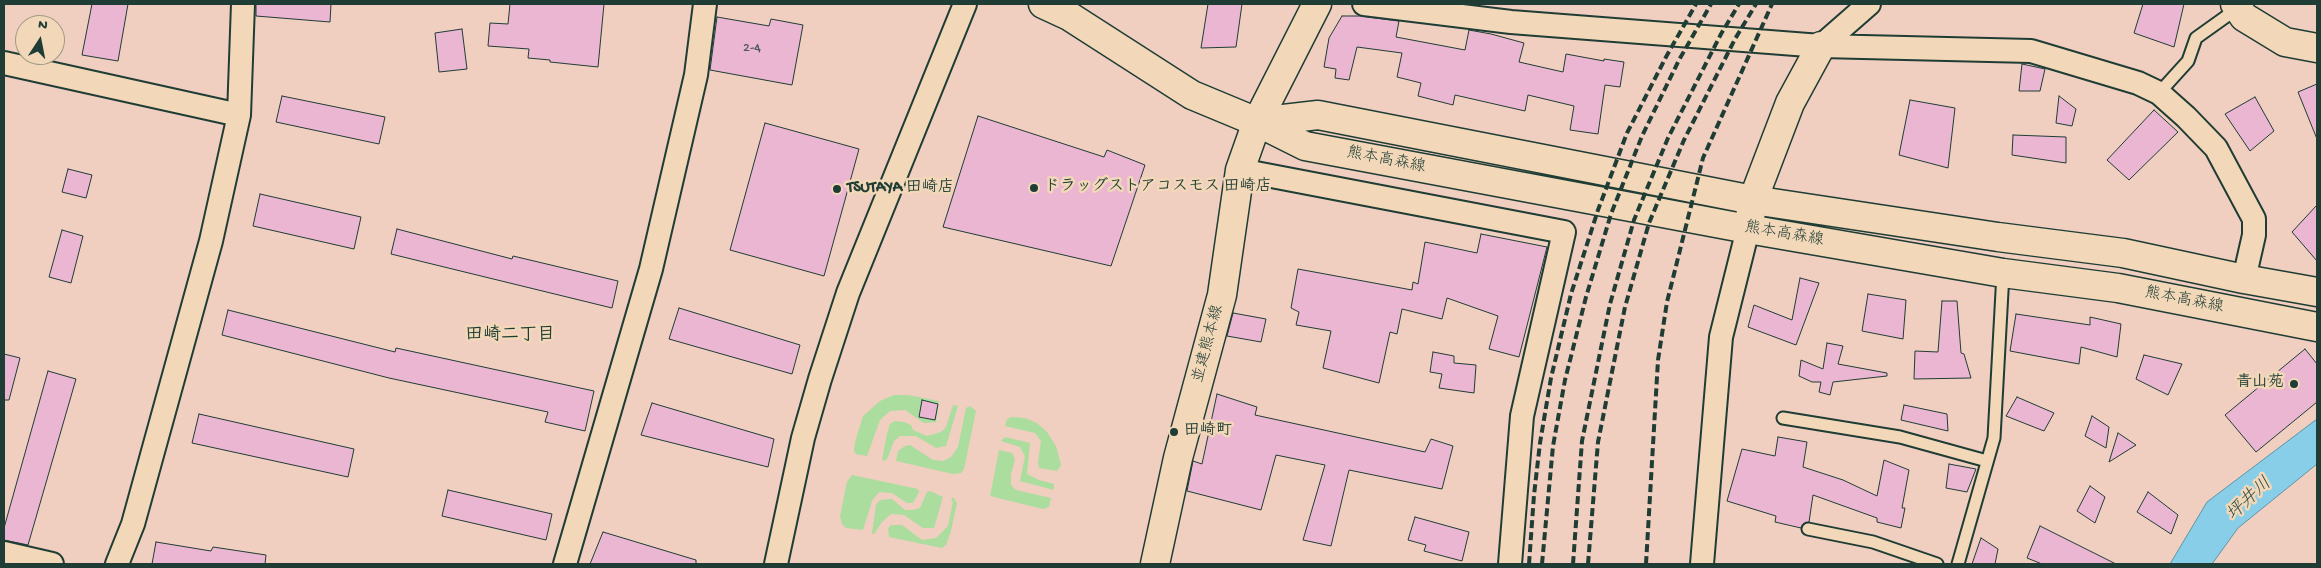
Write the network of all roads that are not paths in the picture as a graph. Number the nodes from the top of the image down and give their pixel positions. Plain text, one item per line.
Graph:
1 (242, 4) edge
2 (705, 4) edge
3 (965, 4) edge
4 (1043, 4) edge
5 (1318, 4) edge
6 (1364, 4) edge
7 (1869, 4) edge
8 (2236, 6) edge
9 (1071, 10) edge
10 (1511, 13) edge
11 (1822, 46) junction
12 (2317, 48) edge
13 (4, 63) edge
14 (2159, 94) junction
15 (239, 114) junction
16 (1257, 122) junction
17 (1240, 170) junction
18 (1753, 200) junction
19 (1748, 229) junction
20 (2003, 273) junction
21 (2244, 279) junction
22 (2317, 292) edge
23 (2317, 327) edge
24 (1783, 418) dead end
25 (1987, 461) junction
26 (1808, 530) dead end
27 (4, 553) edge
28 (52, 564) edge
29 (117, 564) edge
30 (566, 564) edge
31 (776, 564) edge
32 (1155, 564) edge
33 (1510, 564) edge
34 (1702, 564) edge
35 (1937, 564) edge
36 (1958, 564) edge

1 - 15 street
2 - 30 street
3 - 31 street
4 - 9 main road, 熊本高森線
5 - 16 main road, 並建熊本線
6 - 10 street
7 - 11 street
8 - 12 main road
8 - 14 lane
9 - 16 main road, 熊本高森線
10 - 11 street
11 - 14 street
11 - 18 main road
13 - 15 street
14 - 21 street
15 - 29 street
16 - 17 main road, 並建熊本線
16 - 18 main road, 熊本高森線
16 - 19 main road, 熊本高森線
17 - 32 main road, 並建熊本線
17 - 33 street
18 - 19 main road
18 - 21 main road, 熊本高森線
19 - 20 main road, 熊本高森線
19 - 34 street
20 - 23 main road, 熊本高森線
20 - 25 lane
21 - 22 main road, 熊本高森線
24 - 25 lane
25 - 36 lane
26 - 35 lane
27 - 28 street

